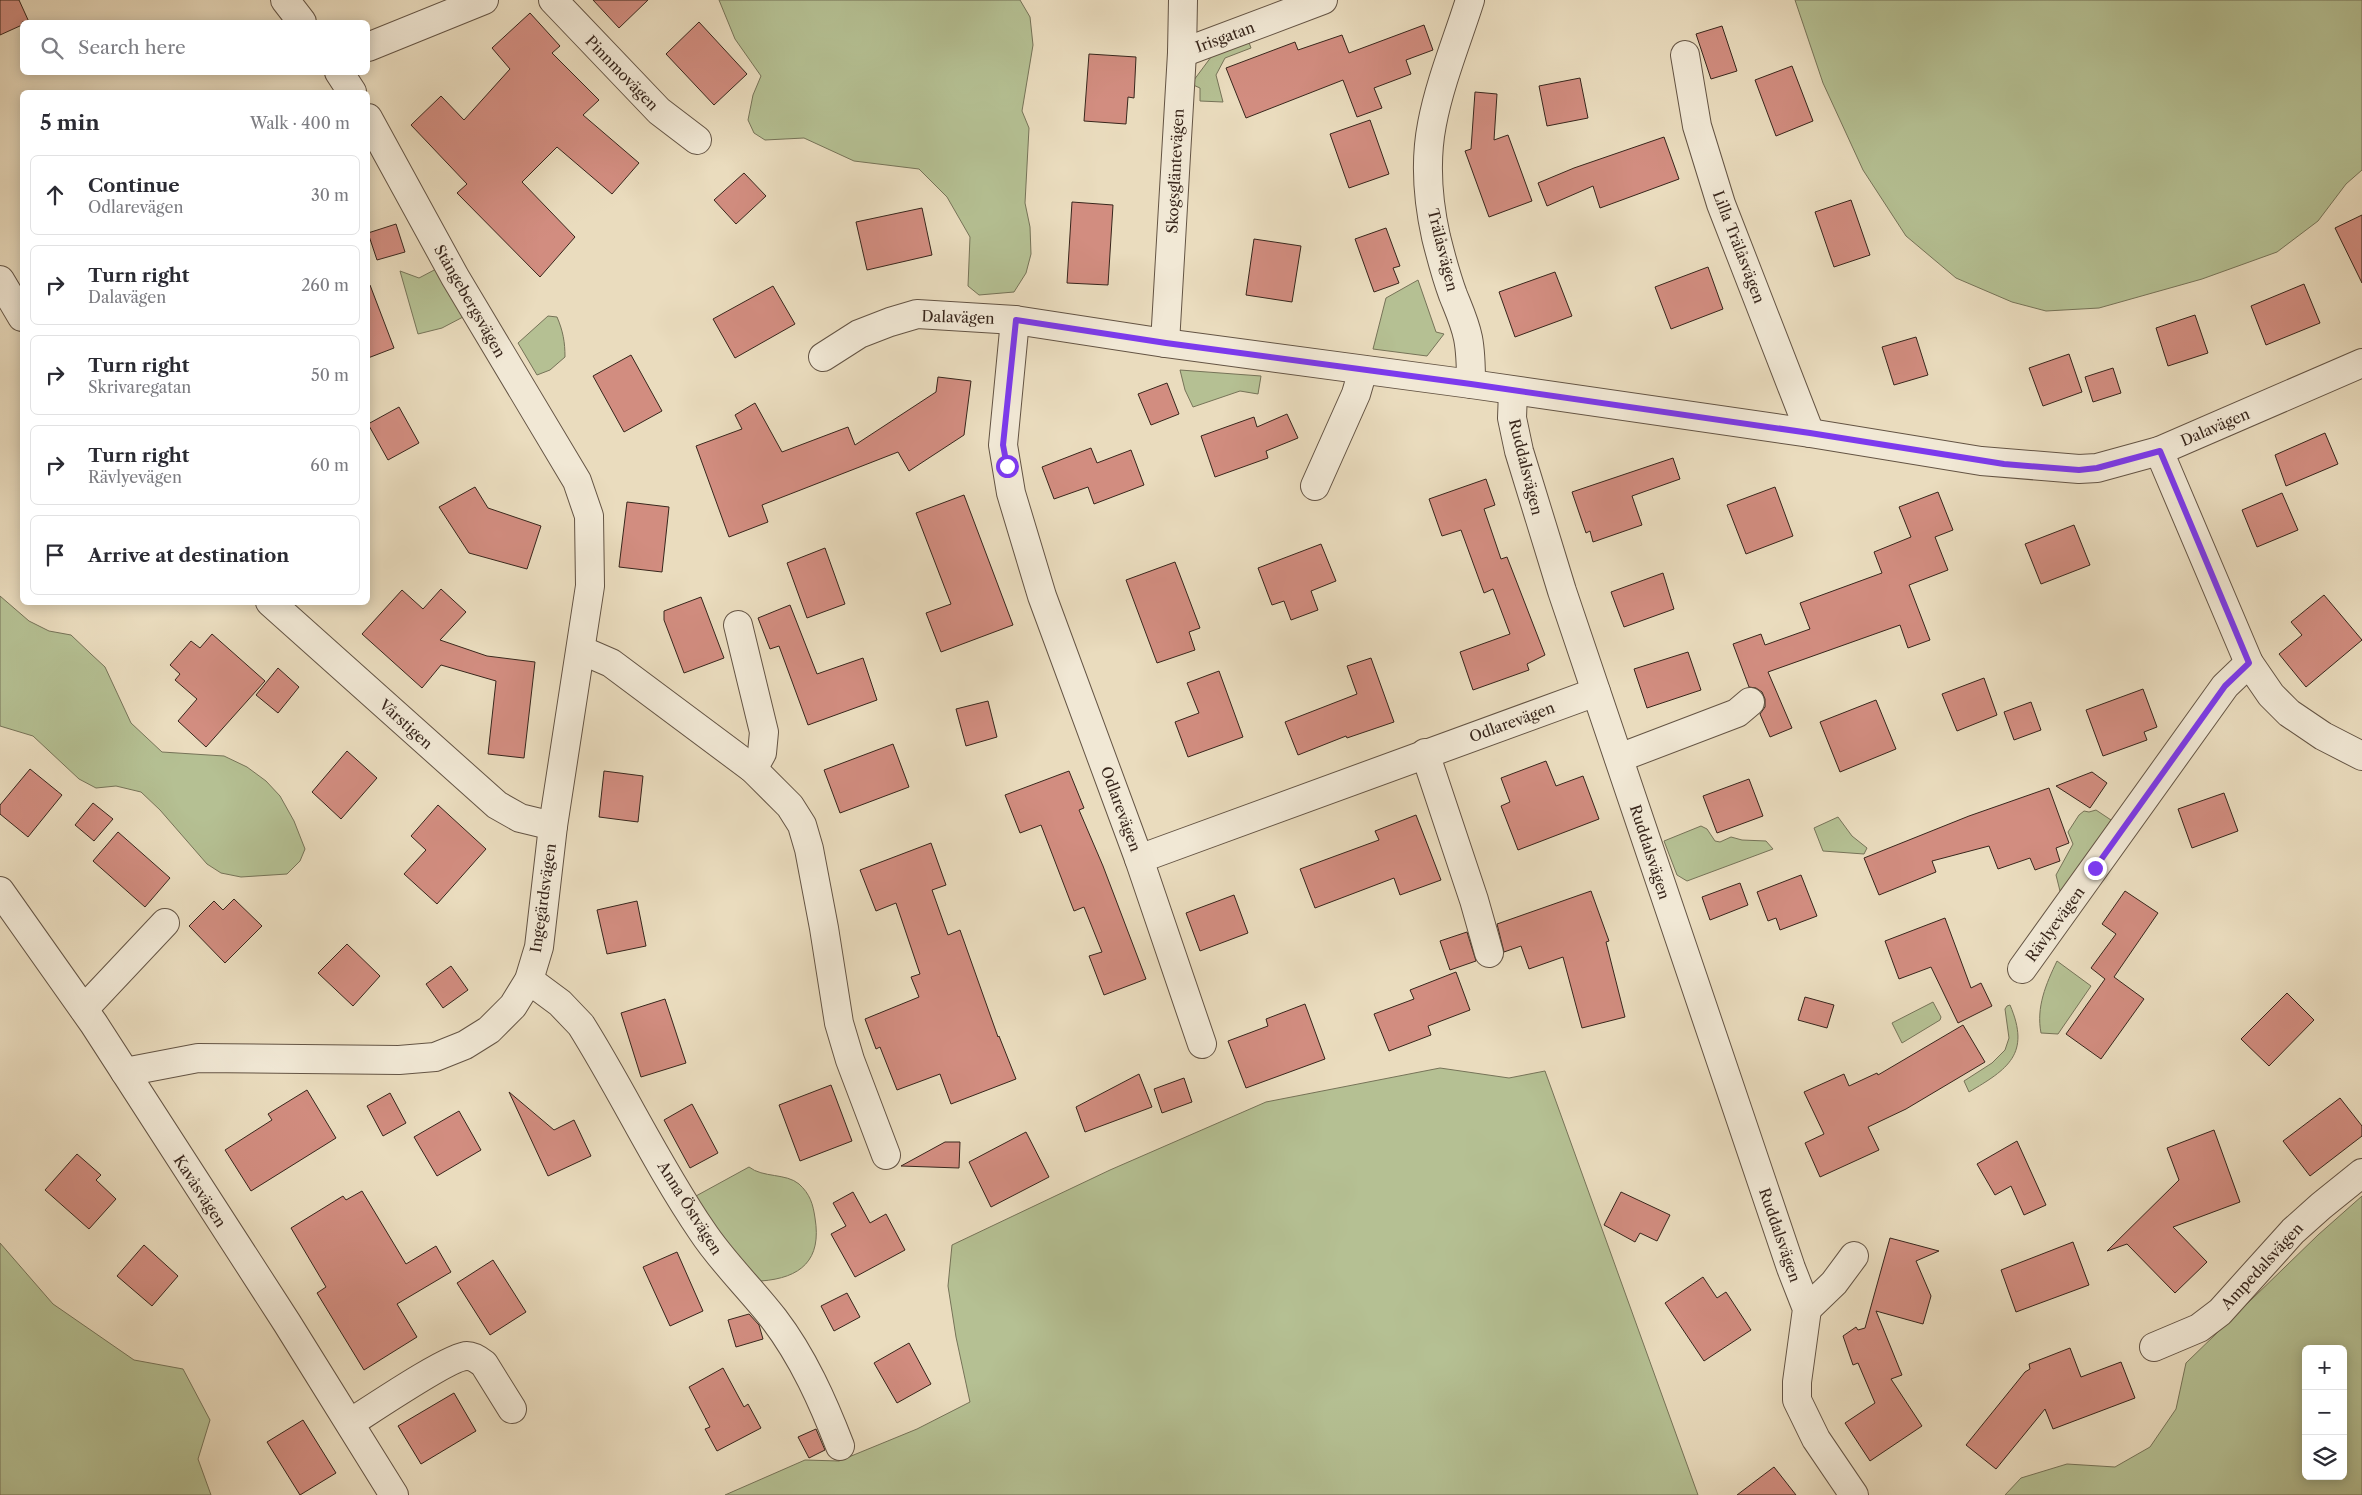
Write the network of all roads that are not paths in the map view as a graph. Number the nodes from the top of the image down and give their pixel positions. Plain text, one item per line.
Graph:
1 (285, 0) edge
2 (484, 0) edge
3 (552, 0) edge
4 (1183, 0) edge
5 (1323, 0) edge
6 (1470, 0) edge
7 (300, 20) edge
8 (370, 46) edge
9 (1182, 53) junction
10 (1685, 55) dead end
11 (340, 75) edge
12 (351, 90) edge
13 (370, 122) edge
14 (697, 140) dead end
15 (0, 280) edge
16 (20, 314) edge
17 (1016, 320) junction
18 (1166, 343) junction
19 (823, 357) dead end
20 (2362, 363) edge
21 (1363, 370) junction
22 (1471, 384) junction
23 (1513, 391) junction
24 (1810, 433) junction
25 (2160, 451) junction
26 (577, 481) joint
27 (1315, 486) dead end
28 (273, 605) edge
29 (738, 625) dead end
30 (581, 650) junction
31 (2249, 663) junction
32 (1596, 692) junction
33 (1750, 702) dead end
34 (1425, 753) junction
35 (2362, 756) edge
36 (1619, 758) junction
37 (753, 769) junction
38 (553, 826) junction
39 (1139, 859) junction
40 (4, 905) edge
41 (165, 923) dead end
42 (1489, 953) dead end
43 (2022, 970) dead end
44 (529, 980) junction
45 (84, 1009) junction
46 (1202, 1044) dead end
47 (125, 1072) junction
48 (886, 1155) dead end
49 (2362, 1173) edge
50 (1854, 1256) dead end
51 (1807, 1309) junction
52 (2154, 1347) dead end
53 (512, 1409) dead end
54 (350, 1423) junction
55 (840, 1446) dead end
56 (394, 1495) edge
57 (1854, 1495) edge

1 - 7 street
2 - 8 street
3 - 14 street, Pinnmovägen
4 - 9 street, Skogsgläntevägen
5 - 9 street, Irisgatan
6 - 22 street, Trälåsvägen
9 - 18 street, Skogsgläntevägen
10 - 24 street, Lilla Trälåsvägen
11 - 12 street
13 - 26 street, Stångebergsvägen
15 - 16 street
17 - 18 street, Dalavägen
17 - 19 street, Dalavägen
17 - 39 street, Odlarevägen
18 - 21 street, Dalavägen
20 - 25 street, Dalavägen
21 - 22 street, Dalavägen
21 - 27 street
22 - 23 street, Dalavägen
23 - 24 street, Dalavägen
23 - 32 street, Ruddalsvägen
24 - 25 street, Dalavägen
25 - 31 street
26 - 30 street, Ingegärdsvägen
28 - 38 street, Vårstigen
29 - 37 street
30 - 37 street
30 - 38 street, Ingegärdsvägen
31 - 35 street
31 - 43 street, Rävlyevägen
32 - 34 street, Odlarevägen
32 - 36 street, Ruddalsvägen
33 - 36 street
34 - 39 street, Odlarevägen
34 - 42 street
36 - 51 street, Ruddalsvägen
37 - 48 street
38 - 44 street, Ingegärdsvägen
39 - 46 street
40 - 45 street, Kavåsvägen
41 - 45 street
44 - 47 street, Ingegärdsvägen
44 - 55 street, Anna Östvägen
45 - 47 street, Kavåsvägen
47 - 54 street, Kavåsvägen
49 - 52 street, Ampedalsvägen
50 - 51 street
51 - 57 street
53 - 54 street
54 - 56 street, Kavåsvägen

